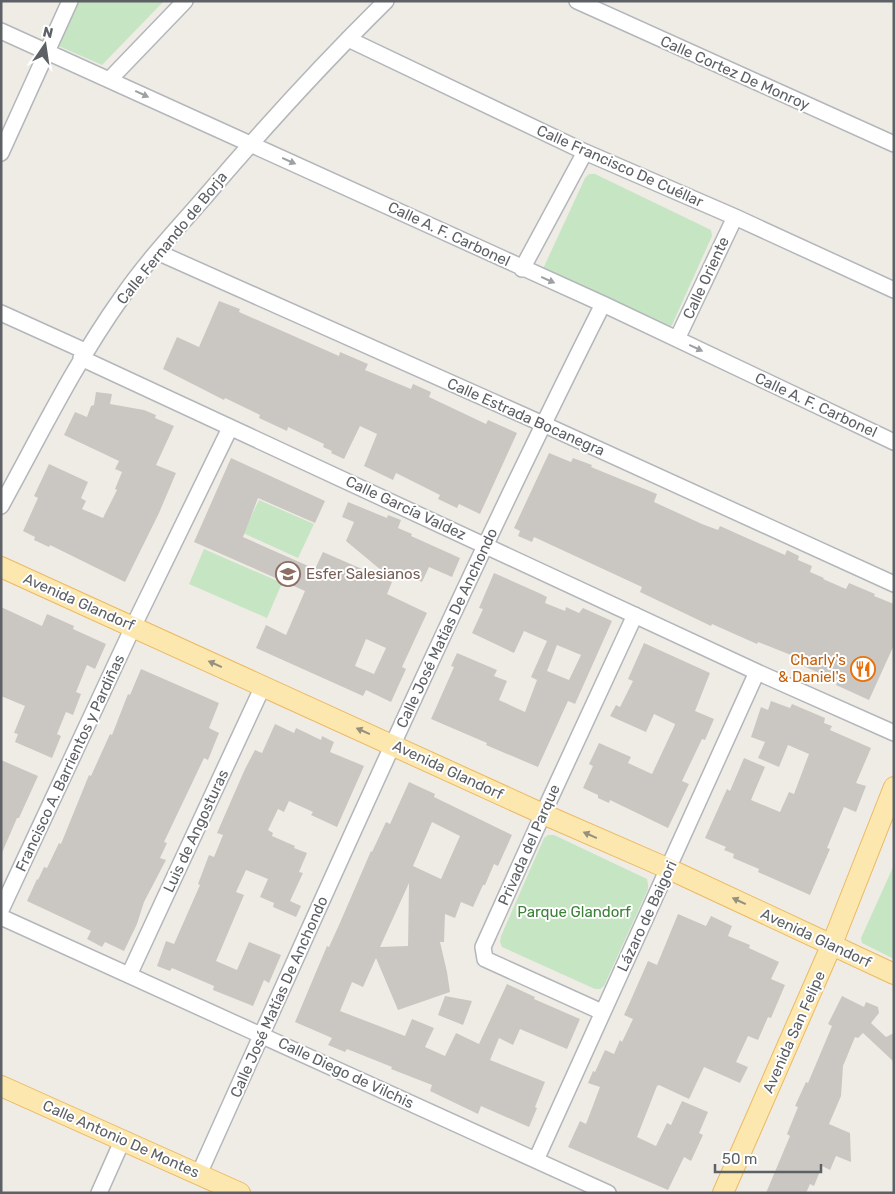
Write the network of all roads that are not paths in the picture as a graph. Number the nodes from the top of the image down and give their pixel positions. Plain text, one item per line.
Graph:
1 (70, 1) edge
2 (186, 1) edge
3 (386, 1) edge
4 (577, 1) edge
5 (1, 31) edge
6 (348, 39) junction
7 (47, 51) junction
8 (110, 79) junction
9 (250, 144) junction
10 (894, 144) edge
11 (585, 152) junction
12 (1, 153) edge
13 (734, 217) junction
14 (157, 252) junction
15 (522, 268) junction
16 (894, 290) edge
17 (603, 304) junction
18 (1, 313) edge
19 (677, 339) junction
20 (83, 355) junction
21 (543, 424) junction
22 (230, 428) junction
23 (894, 442) edge
24 (1, 506) edge
25 (486, 545) junction
26 (1, 567) edge
27 (894, 584) edge
28 (635, 615) junction
29 (133, 627) junction
30 (757, 672) junction
31 (263, 686) junction
32 (894, 733) edge
33 (393, 744) junction
34 (894, 787) edge
35 (542, 814) junction
36 (669, 869) junction
37 (1, 910) edge
38 (1, 917) edge
39 (832, 944) junction
40 (894, 974) edge
41 (129, 975) junction
42 (602, 1012) junction
43 (262, 1034) junction
44 (1, 1086) edge
45 (123, 1140) junction
46 (536, 1160) junction
47 (199, 1174) junction
48 (99, 1193) edge
49 (240, 1193) edge
50 (608, 1193) edge
51 (724, 1193) edge

1 - 7 street
2 - 8 street
3 - 6 street, Calle Fernando de Borja
4 - 10 street, Calle Cortez De Monroy
5 - 7 street, Calle A. F. Carbonel
6 - 9 street, Calle Fernando de Borja
6 - 11 street, Calle Francisco De Cuéllar
7 - 8 street, Calle A. F. Carbonel
7 - 12 street
8 -> 9 street, Calle A. F. Carbonel
9 - 14 street, Calle Fernando de Borja
9 -> 15 street, Calle A. F. Carbonel
11 - 13 street, Calle Francisco De Cuéllar
11 - 15 street
13 - 16 street, Calle Francisco De Cuéllar
13 - 19 street, Calle Oriente
14 - 20 street, Calle Fernando de Borja
14 - 21 street, Calle Estrada Bocanegra
15 -> 17 street, Calle A. F. Carbonel
17 - 19 street, Calle A. F. Carbonel
17 - 21 street, Calle José Matías De Anchondo
18 - 20 street, Calle García Valdez
19 -> 23 street, Calle A. F. Carbonel
20 - 22 street, Calle García Valdez
20 - 24 street, Calle Fernando de Borja
21 - 25 street, Calle José Matías De Anchondo
21 - 27 street, Calle Estrada Bocanegra
22 - 25 street, Calle García Valdez
22 - 29 street, Francisco A. Barrientos y Pardiñas
25 - 28 street, Calle García Valdez
25 - 33 street, Calle José Matías De Anchondo
26 - 29 main road, Avenida Glandorf
28 - 30 street, Calle García Valdez
28 - 35 street, Privada del Parque
31 -> 29 main road, Avenida Glandorf
29 - 37 street, Francisco A. Barrientos y Pardiñas
30 - 32 street, Calle García Valdez
30 - 36 street, Lázaro de Baigori
33 -> 31 main road, Avenida Glandorf
31 - 41 street, Luis de Angosturas
33 - 35 main road, Avenida Glandorf
33 - 43 street, Calle José Matías De Anchondo
34 - 39 main road, Avenida San Felipe
36 -> 35 main road, Avenida Glandorf
35 - 42 street, Privada del Parque
39 -> 36 main road, Avenida Glandorf
36 - 42 street, Lázaro de Baigori
38 - 41 street, Calle Diego de Vilchis
39 - 40 main road, Avenida Glandorf
39 - 51 main road, Avenida San Felipe
41 - 43 street, Calle Diego de Vilchis
42 - 46 street, Lázaro de Baigori
43 - 46 street, Calle Diego de Vilchis
43 - 47 street, Calle José Matías De Anchondo
44 - 45 main road, Calle Antonio De Montes
45 - 47 main road, Calle Antonio De Montes
45 - 48 street
46 - 50 street, Calle Diego de Vilchis
47 - 49 main road, Calle Antonio De Montes

